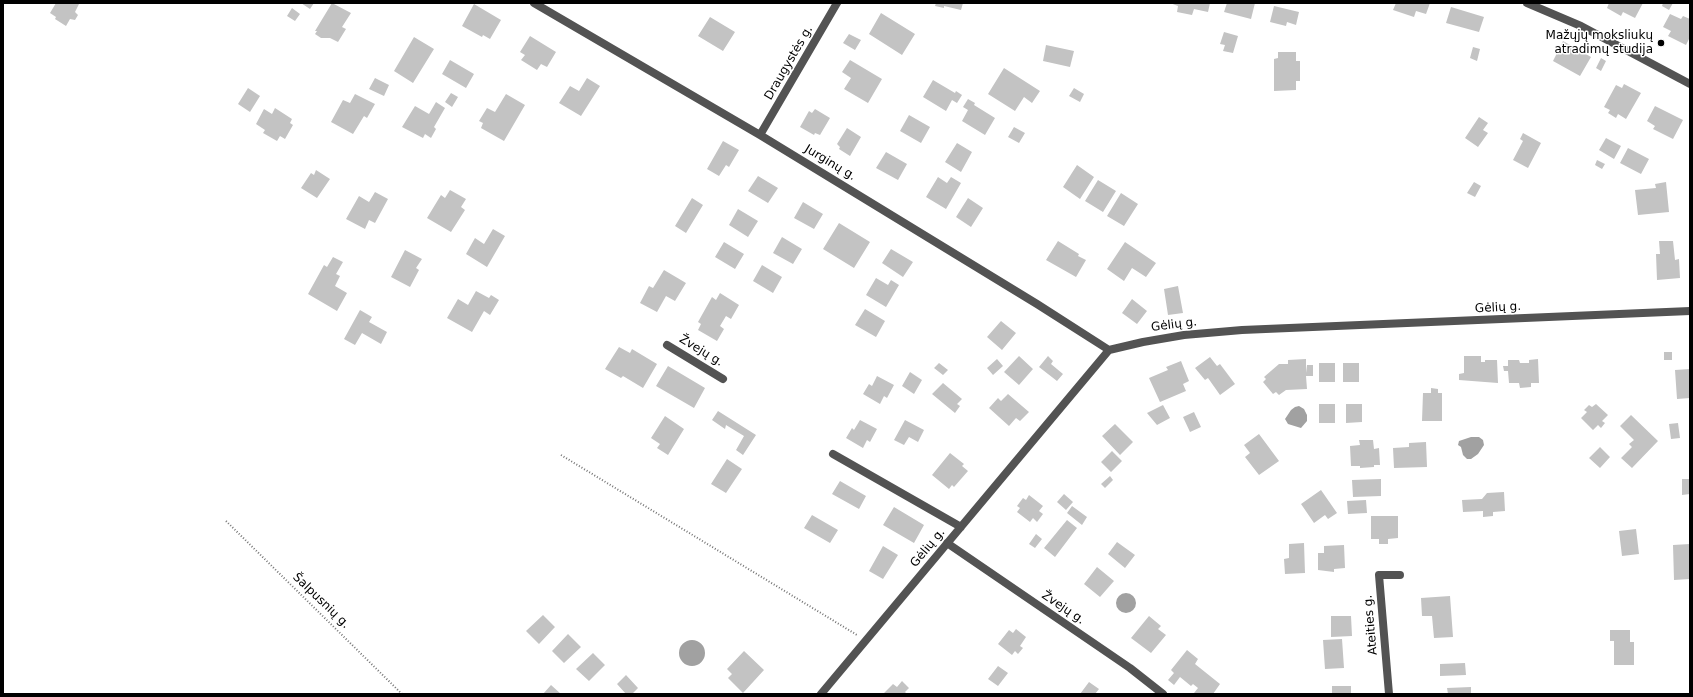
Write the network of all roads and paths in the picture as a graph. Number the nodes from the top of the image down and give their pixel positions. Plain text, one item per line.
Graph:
1 (534, 3) edge
2 (838, 3) edge
3 (1527, 3) edge
4 (1690, 84) edge
5 (760, 135) junction
6 (1690, 311) edge
7 (667, 344) dead end
8 (1109, 350) junction
9 (723, 379) dead end
10 (833, 454) dead end
11 (561, 455) dead end
12 (226, 521) dead end
13 (961, 527) junction
14 (947, 543) junction
15 (1400, 575) dead end
16 (866, 641) junction
17 (402, 694) edge
18 (822, 694) edge
19 (1163, 694) edge
20 (1389, 694) edge

1 - 5 street, Jurginų g.
2 - 5 street, Draugystės g.
3 - 4 street
5 - 8 street, Jurginų g.
6 - 8 street, Gėlių g.
7 - 9 street, Žvejų g.
8 - 13 street, Gėlių g.
10 - 13 street
11 - 16 path
12 - 17 path, Šalpusnių g.
13 - 14 street, Gėlių g.
14 - 16 street, Gėlių g.
14 - 19 street, Žvejų g.
15 - 20 street, Ateities g.
16 - 18 street, Gėlių g.

